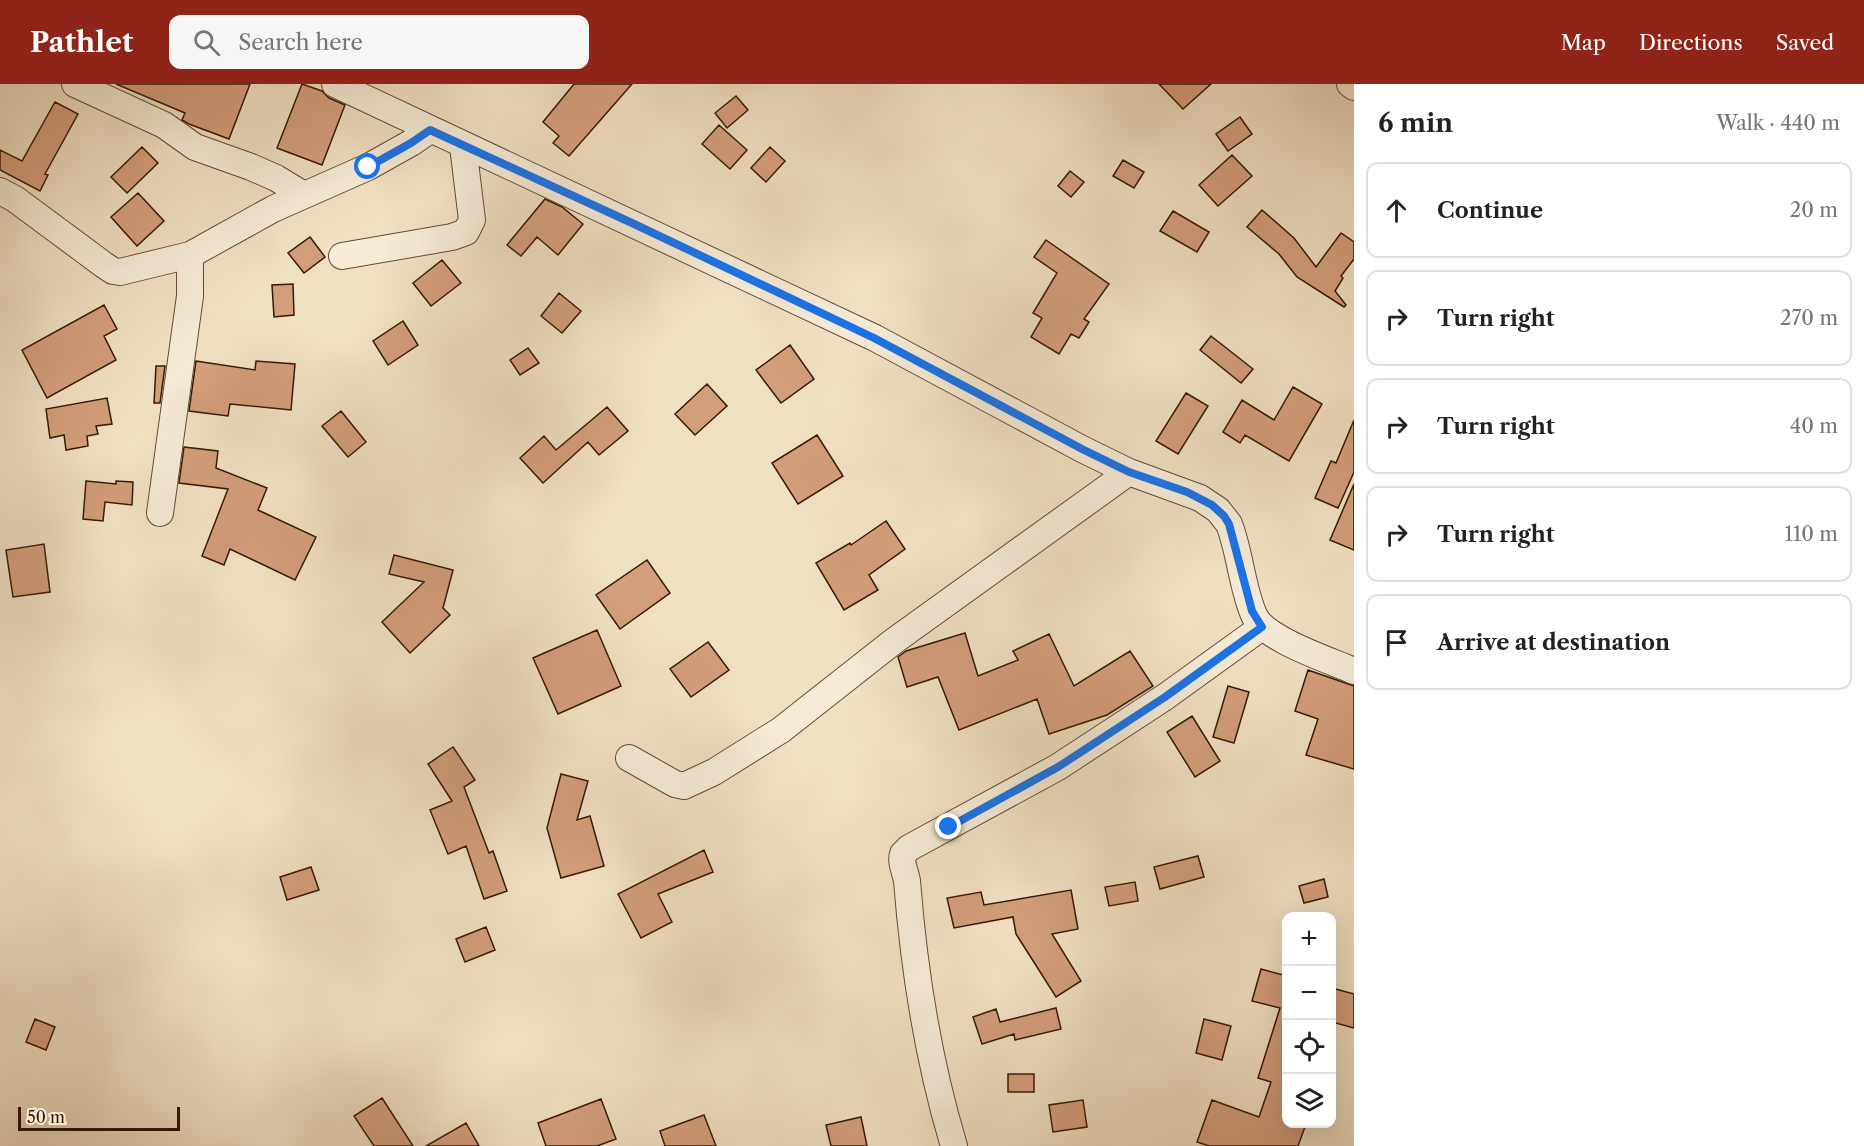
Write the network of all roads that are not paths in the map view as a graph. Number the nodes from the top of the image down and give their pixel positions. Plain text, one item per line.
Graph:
1 (75, 84) edge
2 (335, 84) edge
3 (1350, 84) edge
4 (1354, 87) edge
5 (430, 130) junction
6 (463, 146) junction
7 (0, 191) edge
8 (304, 195) junction
9 (190, 255) junction
10 (342, 256) dead end
11 (1129, 472) junction
12 (160, 513) dead end
13 (1262, 627) junction
14 (1354, 671) edge
15 (629, 758) dead end
16 (954, 1146) edge

1 - 8 street
2 - 5 street
3 - 4 street
5 - 6 street
5 - 8 street
6 - 10 street
6 - 11 street
7 - 9 street
8 - 9 street
9 - 12 street
11 - 13 street
11 - 15 street
13 - 14 street
13 - 16 street

